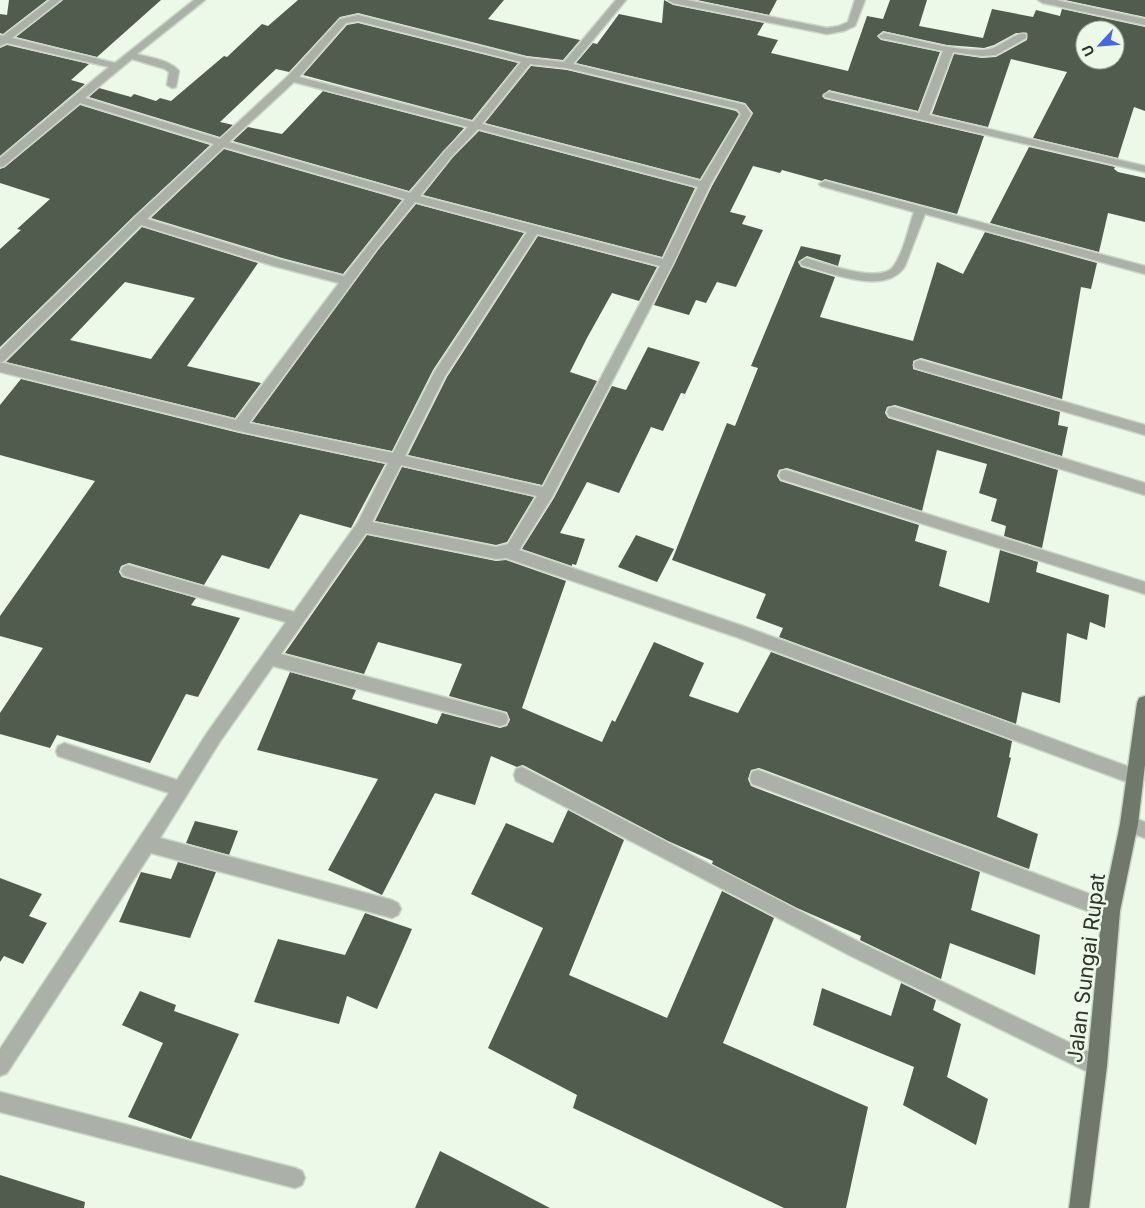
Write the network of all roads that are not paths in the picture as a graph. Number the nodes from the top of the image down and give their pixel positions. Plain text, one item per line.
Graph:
1 (56, 0) edge
2 (200, 0) edge
3 (621, 0) edge
4 (673, 0) edge
5 (860, 0) edge
6 (1043, 0) edge
7 (1145, 22) edge
8 (884, 36) dead end
9 (1023, 36) dead end
10 (1, 40) edge
11 (949, 49) junction
12 (130, 55) junction
13 (527, 60) junction
14 (566, 65) junction
15 (117, 66) junction
16 (292, 78) junction
17 (172, 86) dead end
18 (829, 95) dead end
19 (79, 99) junction
20 (923, 117) junction
21 (476, 125) junction
22 (219, 144) junction
23 (0, 164) edge
24 (1145, 169) edge
25 (826, 184) dead end
26 (704, 185) junction
27 (412, 197) junction
28 (921, 209) junction
29 (139, 220) junction
30 (534, 230) junction
31 (806, 262) dead end
32 (667, 264) junction
33 (1145, 270) edge
34 (346, 281) junction
35 (0, 358) edge
36 (920, 366) dead end
37 (0, 367) edge
38 (894, 412) dead end
39 (239, 426) junction
40 (1145, 430) edge
41 (396, 459) junction
42 (786, 475) dead end
43 (1145, 489) edge
44 (548, 493) junction
45 (363, 526) junction
46 (506, 552) junction
47 (128, 571) dead end
48 (1145, 588) edge
49 (297, 618) junction
50 (269, 658) junction
51 (1145, 703) edge
52 (500, 719) dead end
53 (64, 751) dead end
54 (522, 775) dead end
55 (1134, 776) junction
56 (758, 778) dead end
57 (181, 789) junction
58 (1137, 827) edge
59 (147, 843) junction
60 (392, 909) dead end
61 (1111, 910) junction
62 (0, 1066) edge
63 (1097, 1066) junction
64 (0, 1102) edge
65 (295, 1178) dead end
66 (1079, 1208) edge

1 - 10 street
2 - 12 street
3 - 14 street
4 - 5 street
6 - 7 street
8 - 11 street
9 - 11 street
10 - 15 street
11 - 20 street
12 - 15 street
12 - 17 street
13 - 14 street
13 - 16 street
13 - 21 street
14 - 26 street
15 - 19 street
16 - 21 street
16 - 22 street
18 - 20 street
19 - 22 street
19 - 23 street
20 - 24 street
21 - 26 street
21 - 27 street
22 - 27 street
22 - 29 street
25 - 28 street
26 - 32 street
27 - 30 street
27 - 34 street
28 - 31 street
28 - 33 street
29 - 34 street
29 - 35 street
30 - 32 street
30 - 41 street
32 - 44 street
34 - 39 street
36 - 40 street
37 - 39 street
38 - 43 street
39 - 41 street
41 - 44 street
41 - 45 street
42 - 48 street
44 - 46 street
45 - 46 street
45 - 49 street
46 - 55 street
47 - 49 street
49 - 50 street
50 - 52 street
50 - 57 street
51 - 55 main road, Jalan Sungai Rupat
53 - 57 street
54 - 63 street
55 - 58 main road, Jalan Sungai Rupat
56 - 61 street
57 - 59 street
58 - 61 main road, Jalan Sungai Rupat
59 - 60 street
59 - 62 street
61 - 63 main road, Jalan Sungai Rupat
63 - 66 main road, Jalan Sungai Rupat
64 - 65 street

